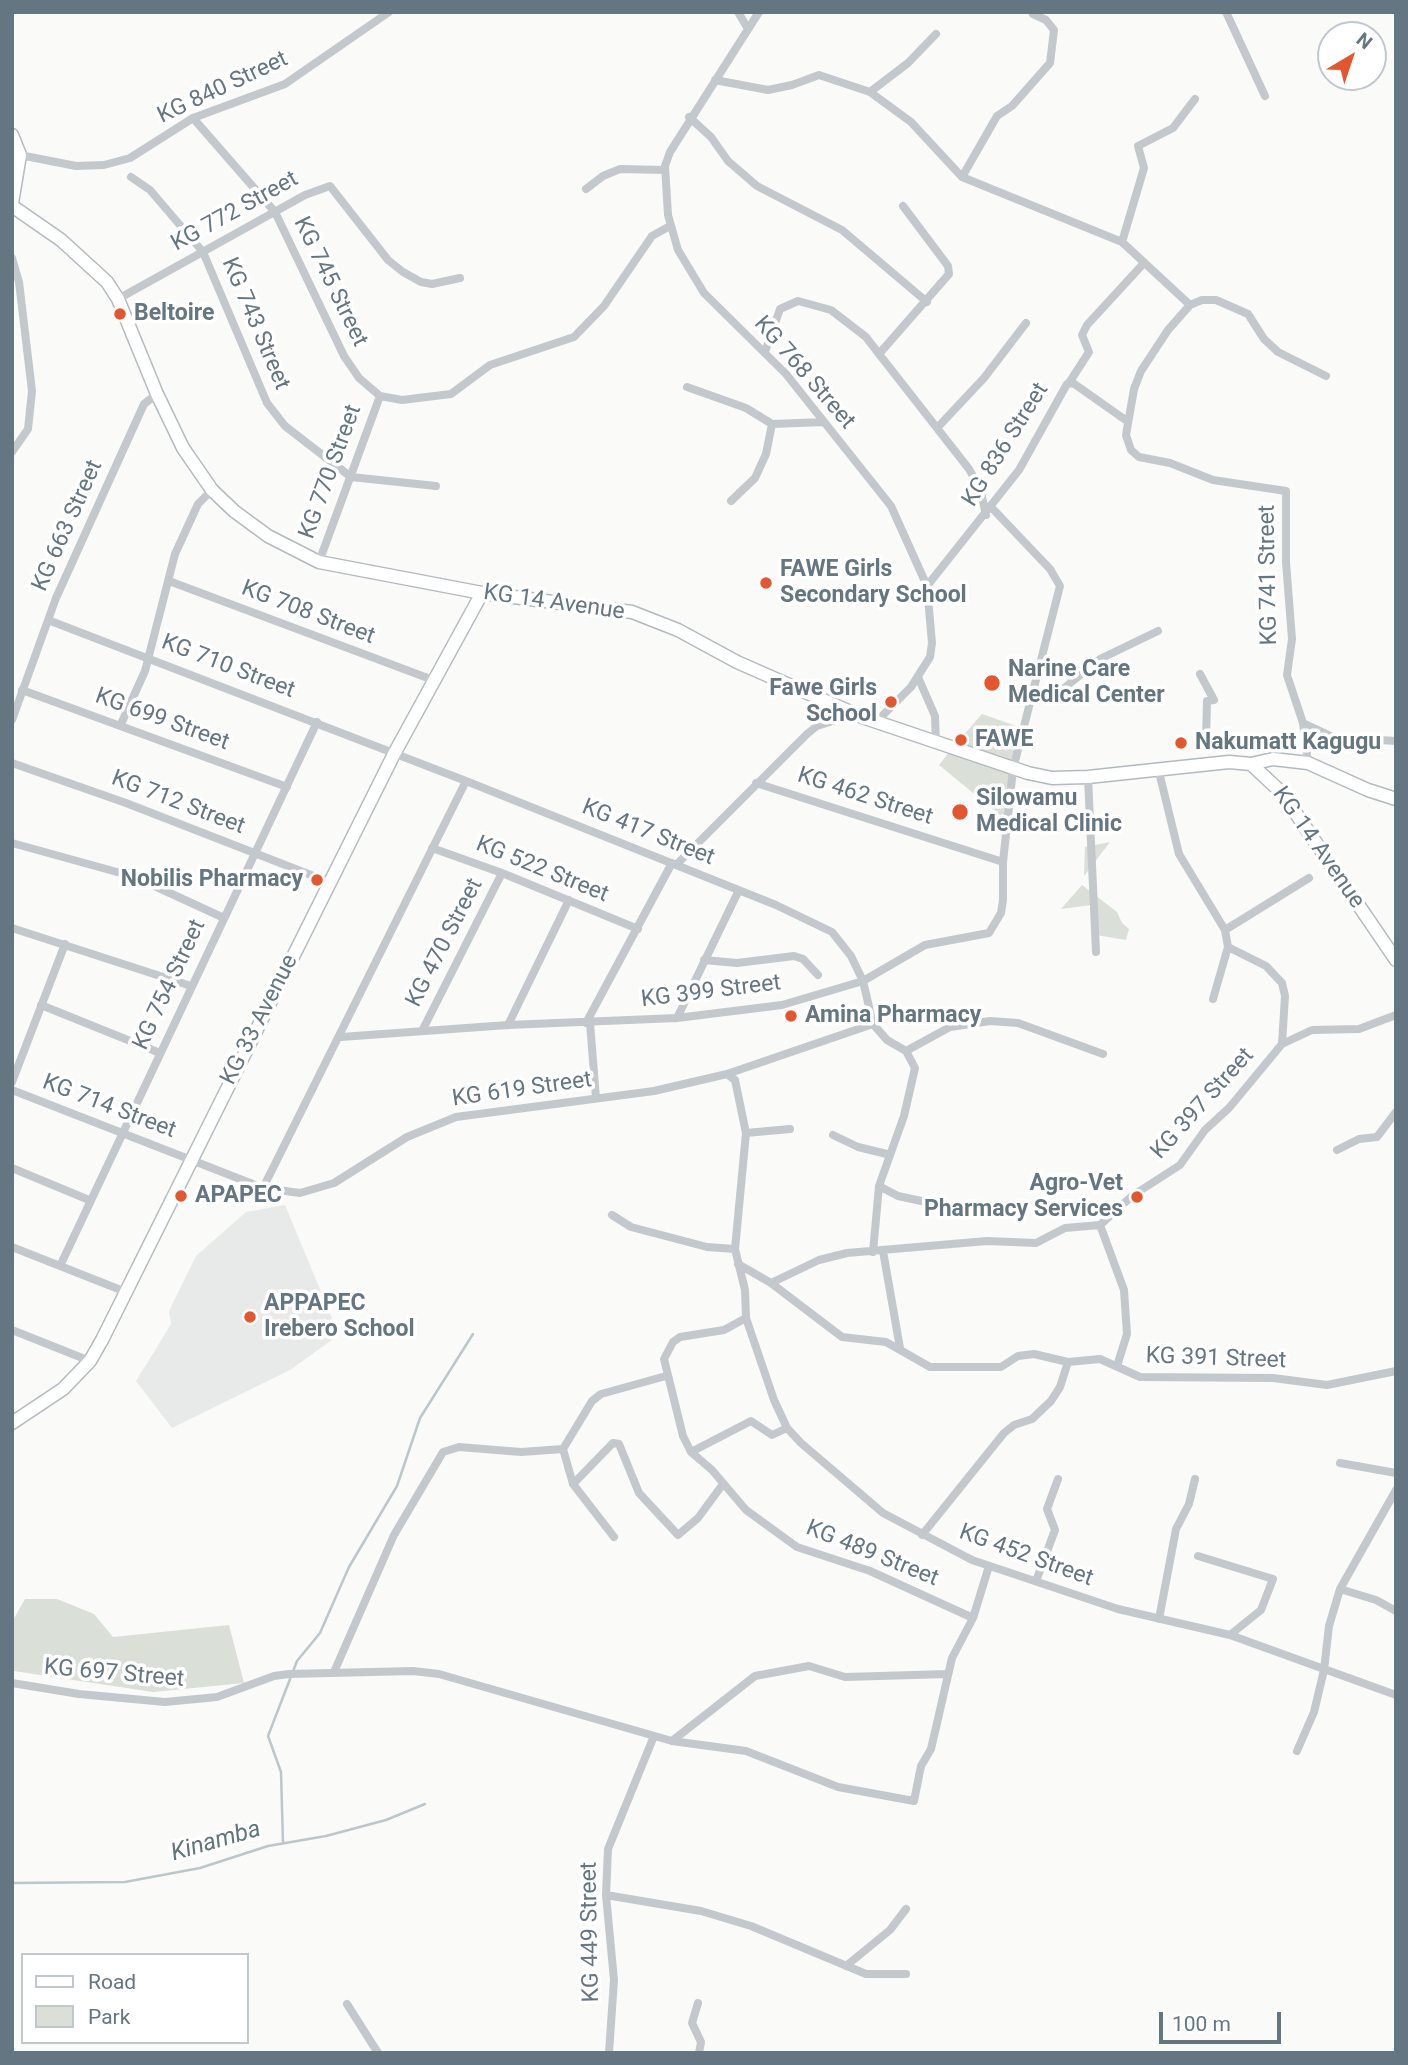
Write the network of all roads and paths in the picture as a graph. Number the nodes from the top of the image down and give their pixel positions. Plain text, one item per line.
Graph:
1 (389, 12) edge
2 (738, 12) edge
3 (760, 12) edge
4 (1226, 12) edge
5 (1033, 14) edge
6 (748, 29) junction
7 (936, 34) dead end
8 (715, 80) junction
9 (870, 92) junction
10 (1265, 96) dead end
11 (1195, 99) dead end
12 (689, 117) junction
13 (193, 118) junction
14 (12, 135) edge
15 (20, 155) junction
16 (666, 170) junction
17 (131, 177) dead end
18 (962, 177) junction
19 (586, 190) dead end
20 (12, 204) edge
21 (903, 206) dead end
22 (275, 212) junction
23 (670, 226) junction
24 (1122, 242) junction
25 (203, 252) junction
26 (12, 258) edge
27 (1144, 263) junction
28 (460, 278) dead end
29 (118, 299) junction
30 (927, 302) junction
31 (1190, 305) junction
32 (1026, 323) dead end
33 (765, 352) junction
34 (879, 354) junction
35 (1326, 376) dead end
36 (1069, 383) junction
37 (687, 387) dead end
38 (157, 394) junction
39 (380, 396) junction
40 (1127, 421) junction
41 (824, 422) junction
42 (772, 424) junction
43 (938, 428) junction
44 (12, 452) edge
45 (351, 477) junction
46 (436, 486) dead end
47 (212, 490) junction
48 (731, 501) dead end
49 (989, 511) junction
50 (319, 562) junction
51 (169, 581) junction
52 (927, 586) junction
53 (482, 593) junction
54 (48, 620) junction
55 (1158, 631) dead end
56 (149, 657) junction
57 (1200, 674) dead end
58 (918, 677) junction
59 (433, 680) junction
60 (22, 690) junction
61 (1029, 701) junction
62 (846, 710) junction
63 (12, 720) edge
64 (317, 722) junction
65 (876, 722) junction
66 (1303, 723) junction
67 (121, 724) junction
68 (1206, 741) dead end
69 (1396, 741) edge
70 (936, 743) junction
71 (394, 754) junction
72 (1308, 763) junction
73 (12, 764) edge
74 (1251, 764) junction
75 (1013, 769) junction
76 (1159, 772) junction
77 (1088, 778) junction
78 (466, 781) junction
79 (756, 783) junction
80 (287, 787) junction
81 (1396, 799) edge
82 (12, 843) edge
83 (432, 848) junction
84 (255, 853) junction
85 (1003, 862) junction
86 (674, 864) junction
87 (502, 873) junction
88 (1309, 878) dead end
89 (329, 882) junction
90 (739, 890) junction
91 (569, 901) junction
92 (223, 918) junction
93 (12, 928) edge
94 (638, 929) junction
95 (1225, 930) junction
96 (65, 944) junction
97 (1228, 947) junction
98 (1096, 952) dead end
99 (704, 960) junction
100 (1396, 960) edge
101 (818, 975) dead end
102 (863, 981) junction
103 (191, 986) junction
104 (1213, 999) dead end
105 (41, 1005) junction
106 (1396, 1015) edge
107 (677, 1018) junction
108 (588, 1023) junction
109 (873, 1024) junction
110 (509, 1025) junction
111 (422, 1031) junction
112 (341, 1037) junction
113 (1282, 1044) junction
114 (906, 1051) junction
115 (160, 1053) junction
116 (1103, 1054) dead end
117 (727, 1074) junction
118 (12, 1082) edge
119 (12, 1090) edge
120 (597, 1098) junction
121 (1396, 1112) edge
122 (790, 1129) dead end
123 (122, 1132) junction
124 (746, 1133) junction
125 (833, 1135) dead end
126 (1337, 1150) dead end
127 (887, 1154) junction
128 (191, 1159) junction
129 (12, 1168) edge
130 (879, 1186) junction
131 (264, 1188) junction
132 (89, 1200) junction
133 (926, 1202) dead end
134 (611, 1215) dead end
135 (1100, 1225) junction
136 (12, 1247) edge
137 (735, 1249) junction
138 (883, 1251) junction
139 (873, 1252) junction
140 (738, 1264) junction
141 (60, 1266) junction
142 (771, 1283) junction
143 (126, 1292) junction
144 (746, 1318) junction
145 (12, 1330) edge
146 (900, 1348) junction
147 (90, 1361) junction
148 (1068, 1362) junction
149 (1116, 1366) junction
150 (1396, 1371) edge
151 (666, 1376) junction
152 (16, 1416) edge
153 (787, 1427) junction
154 (563, 1449) junction
155 (691, 1452) junction
156 (1340, 1463) dead end
157 (1396, 1473) edge
158 (1058, 1479) dead end
159 (1195, 1479) dead end
160 (573, 1484) junction
161 (723, 1484) junction
162 (1396, 1490) edge
163 (922, 1535) junction
164 (614, 1536) dead end
165 (1198, 1556) dead end
166 (989, 1566) junction
167 (1036, 1581) junction
168 (1340, 1590) junction
169 (1396, 1611) edge
170 (973, 1618) junction
171 (1159, 1619) junction
172 (1230, 1635) junction
173 (1324, 1670) junction
174 (334, 1672) junction
175 (948, 1674) junction
176 (12, 1683) edge
177 (1396, 1695) edge
178 (654, 1736) junction
179 (672, 1741) junction
180 (1297, 1751) dead end
181 (606, 1895) junction
182 (906, 1909) dead end
183 (846, 1966) junction
184 (906, 1973) dead end
185 (698, 2003) dead end
186 (347, 2004) dead end
187 (378, 2053) edge
188 (609, 2053) edge
189 (699, 2053) edge

1 - 13 street, KG 840 Street
2 - 6 street
3 - 6 street, KG 768 Street
4 - 10 street
5 - 18 street
6 - 8 street, KG 768 Street
7 - 9 street
8 - 9 street
8 - 12 street, KG 768 Street
9 - 18 street
11 - 24 street
12 - 16 street, KG 768 Street
12 - 30 street
13 - 15 street, KG 840 Street
13 - 22 street, KG 745 Street
14 - 15 main road
15 - 20 main road
16 - 19 street
16 - 23 street, KG 768 Street
17 - 25 street, KG 743 Street
18 - 24 street
20 - 29 main road, KG 14 Avenue
21 - 30 street
22 - 25 street, KG 772 Street
22 - 28 street, KG 772 Street
22 - 39 street, KG 745 Street
23 - 33 street, KG 768 Street
23 - 39 street
24 - 27 street
25 - 29 street, KG 772 Street
25 - 45 street, KG 743 Street
26 - 44 street
27 - 31 street
27 - 36 street
29 - 38 main road, KG 14 Avenue
30 - 34 street
31 - 35 street
31 - 40 street
32 - 43 street
33 - 34 street
33 - 41 street, KG 768 Street
34 - 43 street
36 - 40 street, KG 836 Street
36 - 49 street, KG 836 Street
37 - 42 street
38 - 47 main road, KG 14 Avenue
38 - 54 street, KG 663 Street
39 - 45 street, KG 770 Street
40 - 66 street, KG 741 Street
41 - 42 street
41 - 52 street, KG 768 Street
42 - 48 street
43 - 49 street
45 - 46 street
45 - 50 street, KG 770 Street
47 - 50 main road, KG 14 Avenue
47 - 51 street
49 - 52 street, KG 836 Street
49 - 61 street, KG 399 Street
50 - 53 main road, KG 14 Avenue
51 - 56 street
51 - 59 street, KG 708 Street
52 - 58 street, KG 768 Street
53 - 59 main road, KG 33 Avenue
53 - 62 main road, KG 14 Avenue
54 - 56 street, KG 710 Street
54 - 60 street, KG 663 Street
55 - 61 street
56 - 64 street, KG 710 Street
56 - 67 street
57 - 68 street
58 - 65 street, KG 768 Street
58 - 70 street
59 - 71 main road, KG 33 Avenue
60 - 63 street, KG 663 Street
60 - 67 street, KG 699 Street
61 - 75 street, KG 399 Street
62 - 65 main road, KG 14 Avenue
62 - 79 street
64 - 71 street, KG 710 Street
64 - 80 street, KG 754 Street
65 - 70 main road, KG 14 Avenue
66 - 69 street
66 - 72 street, KG 741 Street
67 - 80 street, KG 699 Street
70 - 75 main road, KG 14 Avenue
71 - 78 street, KG 417 Street
71 - 89 main road, KG 33 Avenue
72 - 74 main road
72 - 81 main road
73 - 84 street, KG 712 Street
74 - 76 main road, KG 14 Avenue
74 - 100 main road, KG 14 Avenue
75 - 77 main road, KG 14 Avenue
75 - 85 street, KG 399 Street
76 - 77 main road, KG 14 Avenue
76 - 95 street
77 - 98 street
78 - 83 street
78 - 86 street, KG 417 Street
79 - 85 street, KG 462 Street
79 - 86 street
80 - 84 street, KG 754 Street
82 - 92 street
83 - 87 street, KG 522 Street
83 - 112 street
84 - 89 street, KG 712 Street
84 - 92 street, KG 754 Street
85 - 102 street, KG 399 Street
86 - 90 street, KG 417 Street
86 - 94 street
87 - 91 street, KG 522 Street
87 - 111 street, KG 470 Street
88 - 95 street
89 - 128 main road, KG 33 Avenue
90 - 99 street
90 - 102 street, KG 417 Street
91 - 94 street, KG 522 Street
91 - 110 street
92 - 103 street, KG 754 Street
93 - 96 street
94 - 108 street
95 - 97 street
96 - 103 street
96 - 105 street
97 - 104 street
97 - 113 street, KG 397 Street
99 - 101 street
99 - 107 street
102 - 107 street, KG 399 Street
102 - 109 street, KG 417 Street
103 - 115 street, KG 754 Street
105 - 115 street
105 - 118 street
106 - 113 street
107 - 108 street, KG 399 Street
108 - 110 street, KG 399 Street
108 - 120 street
109 - 114 street
109 - 117 street, KG 619 Street
110 - 111 street, KG 399 Street
111 - 112 street, KG 399 Street
112 - 131 street
113 - 135 street, KG 397 Street
114 - 116 street
114 - 127 street
115 - 123 street, KG 754 Street
117 - 120 street, KG 619 Street
117 - 124 street, KG 452 Street
119 - 123 street, KG 714 Street
120 - 131 street, KG 619 Street
121 - 126 street
122 - 124 street
123 - 128 street, KG 714 Street
123 - 132 street, KG 754 Street
124 - 137 street, KG 452 Street
125 - 127 street
127 - 130 street
128 - 131 street, KG 619 Street
128 - 143 main road, KG 33 Avenue
129 - 132 street
130 - 133 street
130 - 139 street
132 - 141 street, KG 754 Street
134 - 137 street
135 - 138 street
135 - 149 street
136 - 141 street
137 - 140 street, KG 452 Street
138 - 139 street
138 - 146 street
139 - 142 street
140 - 142 street, KG 391 Street
140 - 144 street, KG 452 Street
141 - 143 street
142 - 146 street, KG 391 Street
143 - 147 main road, KG 33 Avenue
144 - 151 street
144 - 153 street, KG 452 Street
145 - 147 street
146 - 148 street, KG 391 Street
147 - 152 main road, KG 33 Avenue
148 - 149 street, KG 391 Street
148 - 163 street
149 - 150 street, KG 391 Street
151 - 154 street
151 - 155 street, KG 489 Street
153 - 155 street
153 - 163 street, KG 452 Street
154 - 160 street
154 - 174 street
155 - 161 street, KG 489 Street
156 - 157 street
158 - 167 street
159 - 171 street
160 - 161 street
160 - 164 street
161 - 170 street, KG 489 Street
162 - 168 street
163 - 166 street, KG 452 Street
165 - 172 street
166 - 167 street, KG 452 Street
166 - 170 street
167 - 171 street, KG 452 Street
168 - 169 street
168 - 173 street
170 - 175 street
171 - 172 street, KG 452 Street
172 - 173 street, KG 452 Street
173 - 177 street, KG 452 Street
173 - 180 street
174 - 176 street, KG 697 Street
174 - 178 street, KG 697 Street
175 - 179 street
175 - 179 street, KG 697 Street
178 - 179 street, KG 697 Street
178 - 181 street, KG 449 Street
181 - 183 street
181 - 188 street, KG 449 Street
182 - 183 street
183 - 184 street
185 - 189 street
186 - 187 street

